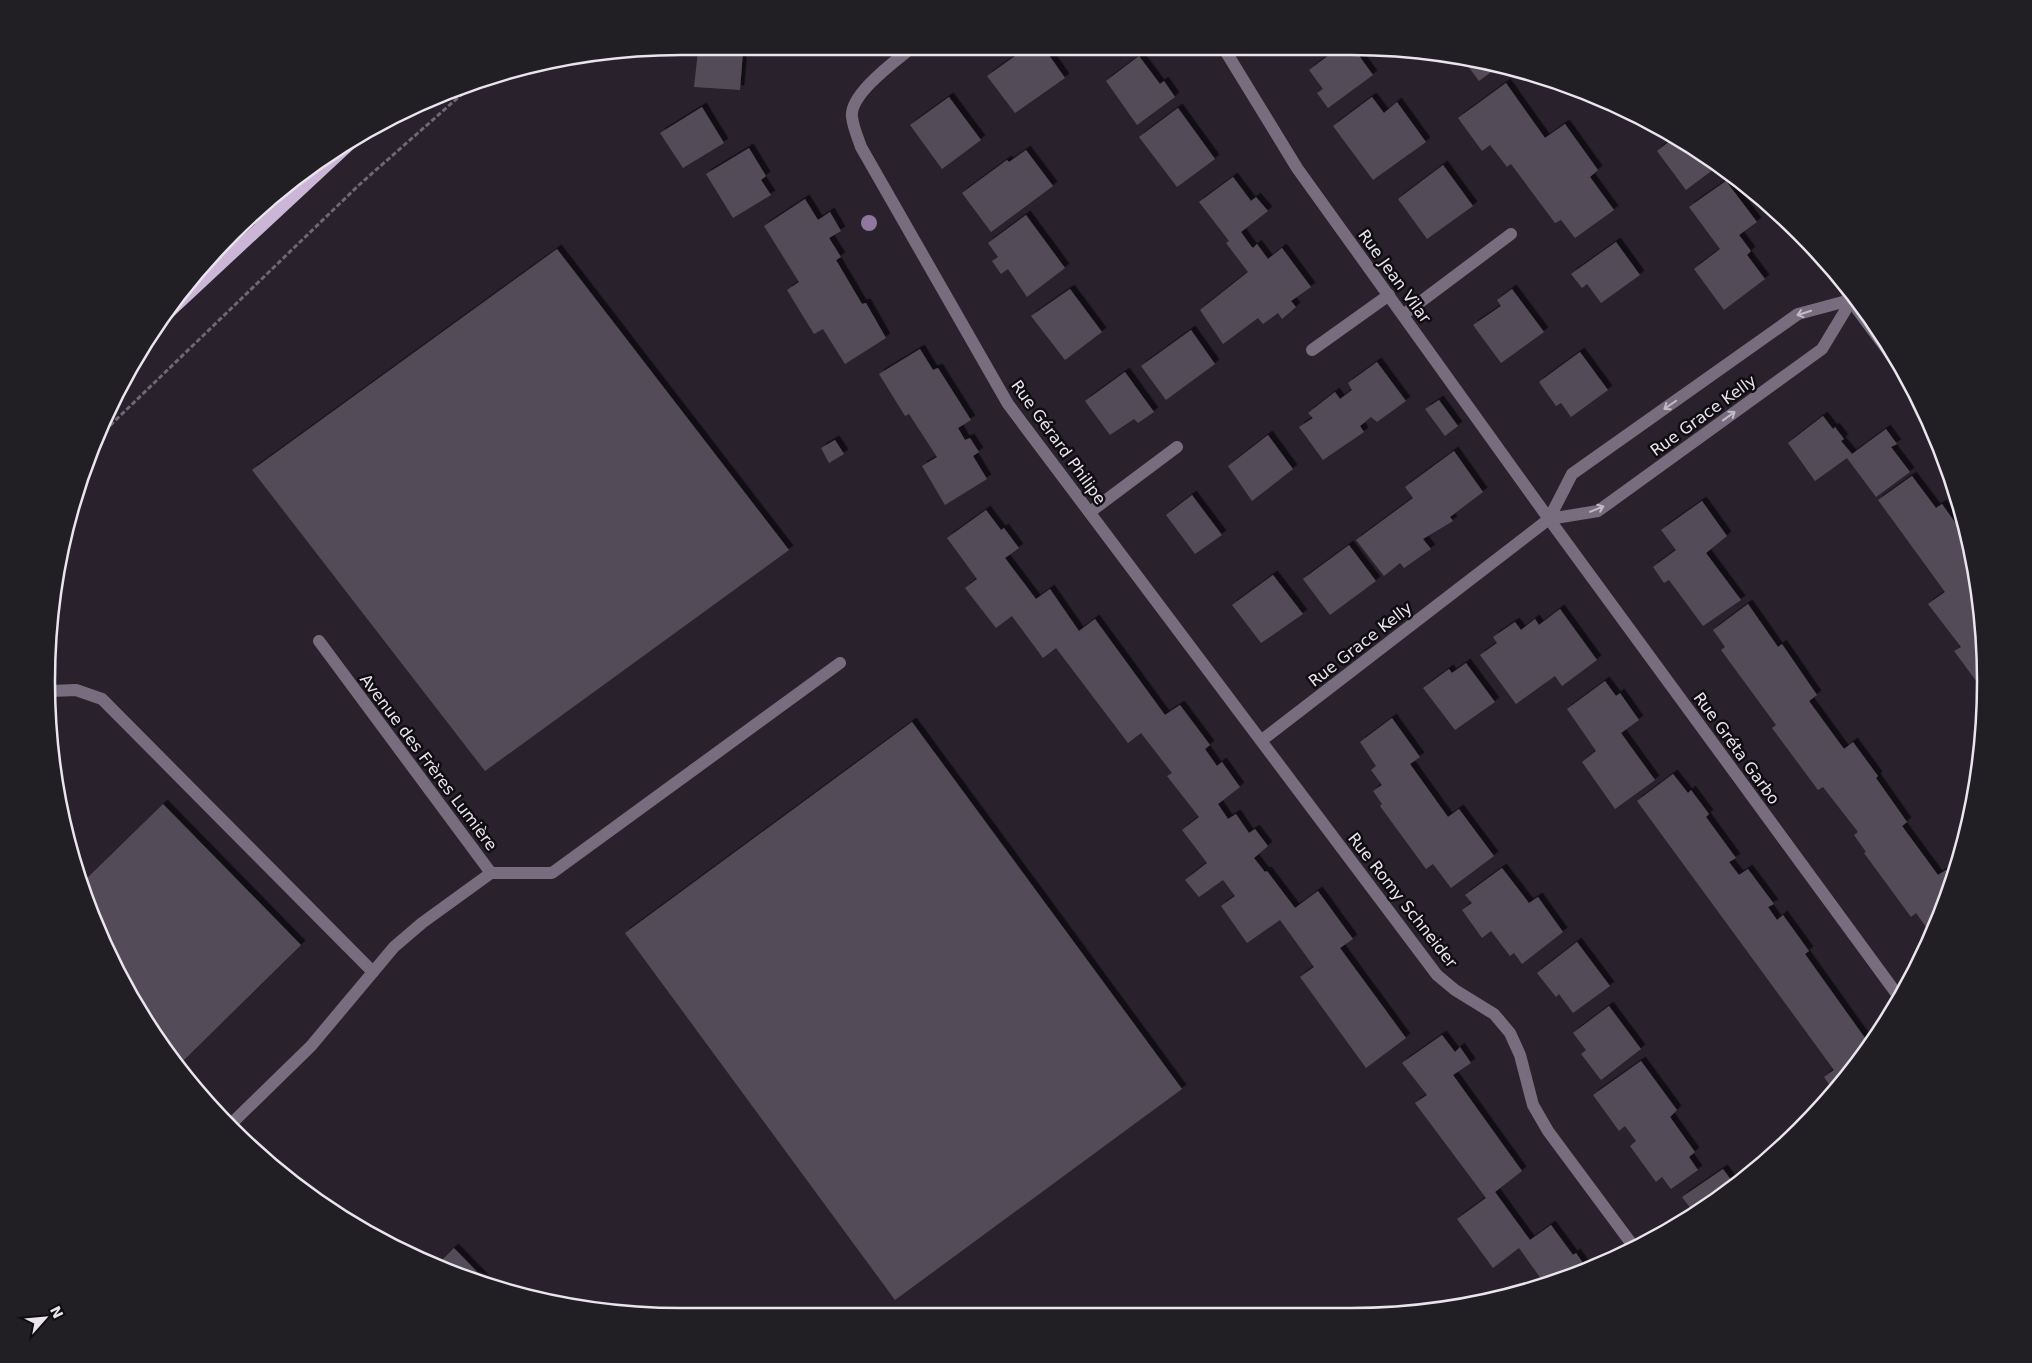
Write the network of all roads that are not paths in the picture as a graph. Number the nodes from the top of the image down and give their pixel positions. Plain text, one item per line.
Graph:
1 (904, 55) edge
2 (1229, 55) edge
3 (327, 165) edge
4 (1512, 234) dead end
5 (190, 293) edge
6 (1389, 295) junction
7 (1849, 301) edge
8 (1851, 304) edge
9 (1403, 315) junction
10 (1312, 350) dead end
11 (1177, 447) dead end
12 (1090, 512) junction
13 (1549, 519) junction
14 (319, 641) dead end
15 (840, 663) dead end
16 (55, 691) edge
17 (1262, 740) junction
18 (491, 873) junction
19 (373, 972) junction
20 (1895, 991) edge
21 (234, 1121) edge
22 (1630, 1242) edge

1 - 12 street, Rue Gérard Philipe
2 - 6 street, Rue Jean Vilar
3 - 5 main road
4 - 9 street
6 - 9 street, Rue Jean Vilar
6 - 10 street
7 -> 13 street, Rue Grace Kelly
13 -> 8 street, Rue Grace Kelly
9 - 13 street, Rue Jean Vilar
11 - 12 street
12 - 17 street, Rue Gérard Philipe
13 - 17 street, Rue Grace Kelly
13 - 20 street, Rue Gréta Garbo
14 - 18 street, Avenue des Frères Lumière
15 - 18 street
16 - 19 street
17 - 22 street, Rue Romy Schneider
18 - 19 street, Avenue des Frères Lumière
19 - 21 street, Avenue des Frères Lumière

